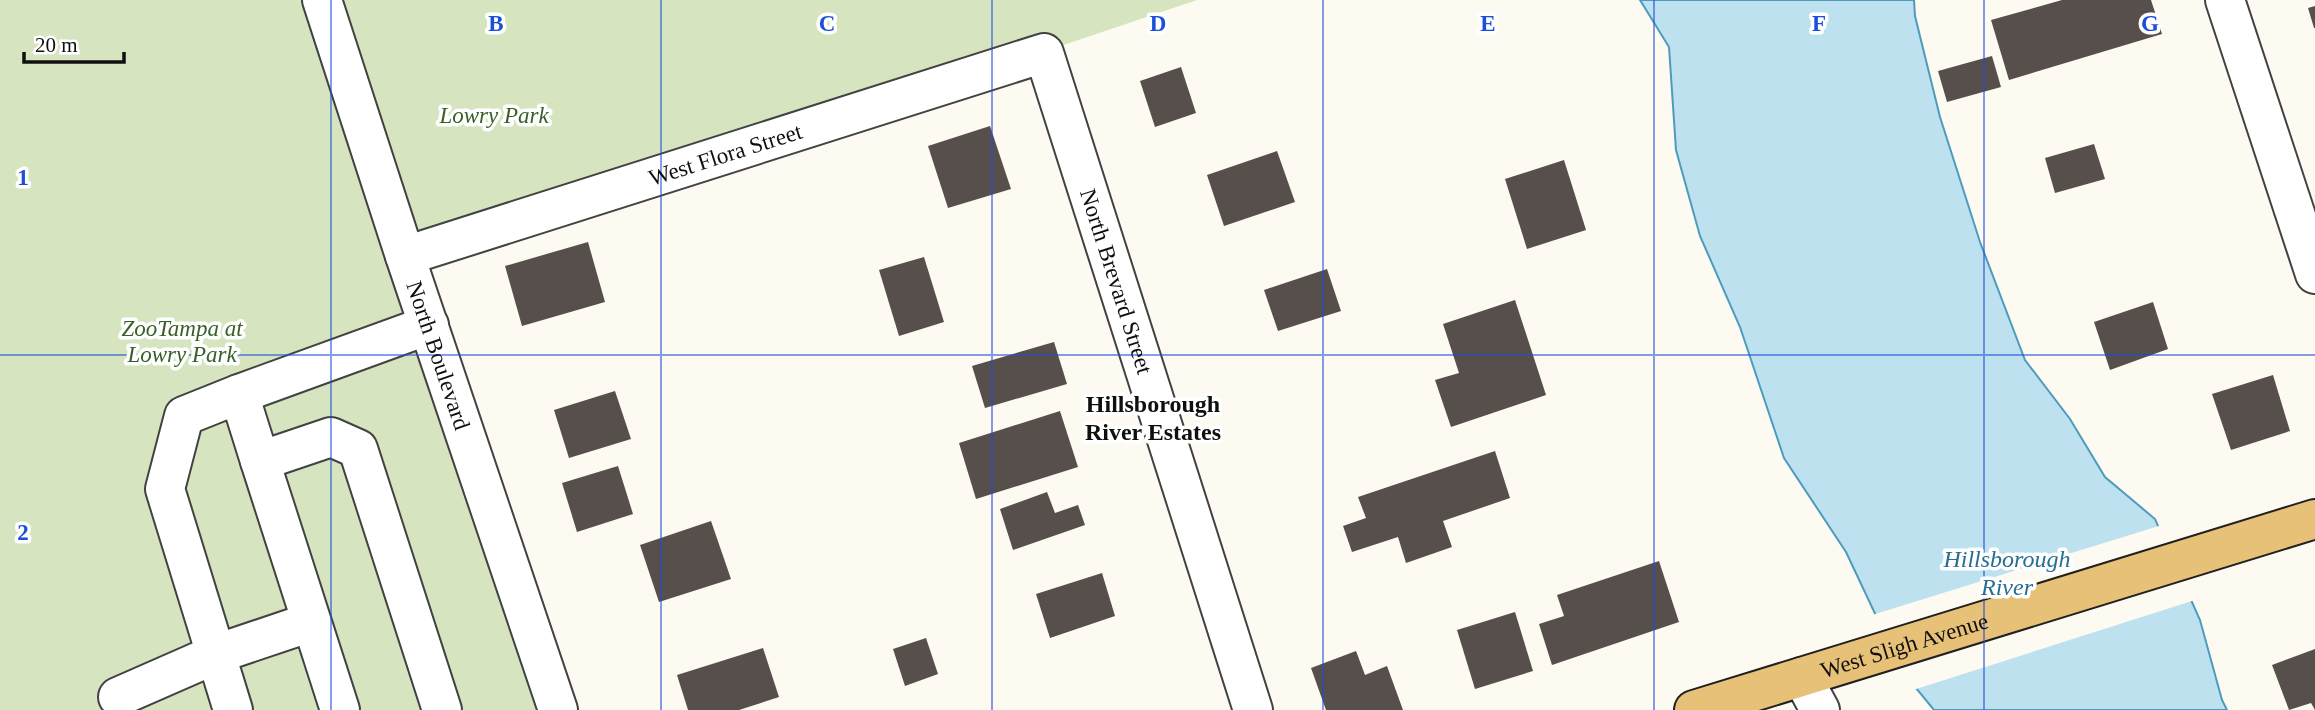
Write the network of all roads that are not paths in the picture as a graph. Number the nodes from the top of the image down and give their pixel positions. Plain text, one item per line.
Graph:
1 (322, 0) edge
2 (2225, 0) edge
3 (1044, 53) joint
4 (405, 256) junction
5 (2315, 274) edge
6 (429, 325) junction
7 (239, 394) junction
8 (260, 461) junction
9 (2315, 519) edge
10 (312, 622) junction
11 (216, 654) junction
12 (1814, 674) junction
13 (118, 697) dead end
14 (233, 710) edge
15 (340, 710) edge
16 (442, 710) edge
17 (558, 710) edge
18 (1253, 710) edge
19 (1694, 710) edge
20 (1820, 710) edge

1 - 4 street, North Boulevard
2 - 5 street
3 - 4 street, West Flora Street
3 - 18 street, North Brevard Street
4 - 6 street, North Boulevard
6 - 7 street
6 - 17 street, North Boulevard
7 - 8 street
7 - 11 street
8 - 10 street
8 - 16 street
9 - 12 main road, West Sligh Avenue
10 - 11 street
10 - 15 street
11 - 13 street
11 - 14 street
12 - 19 main road, West Sligh Avenue
12 - 20 street

